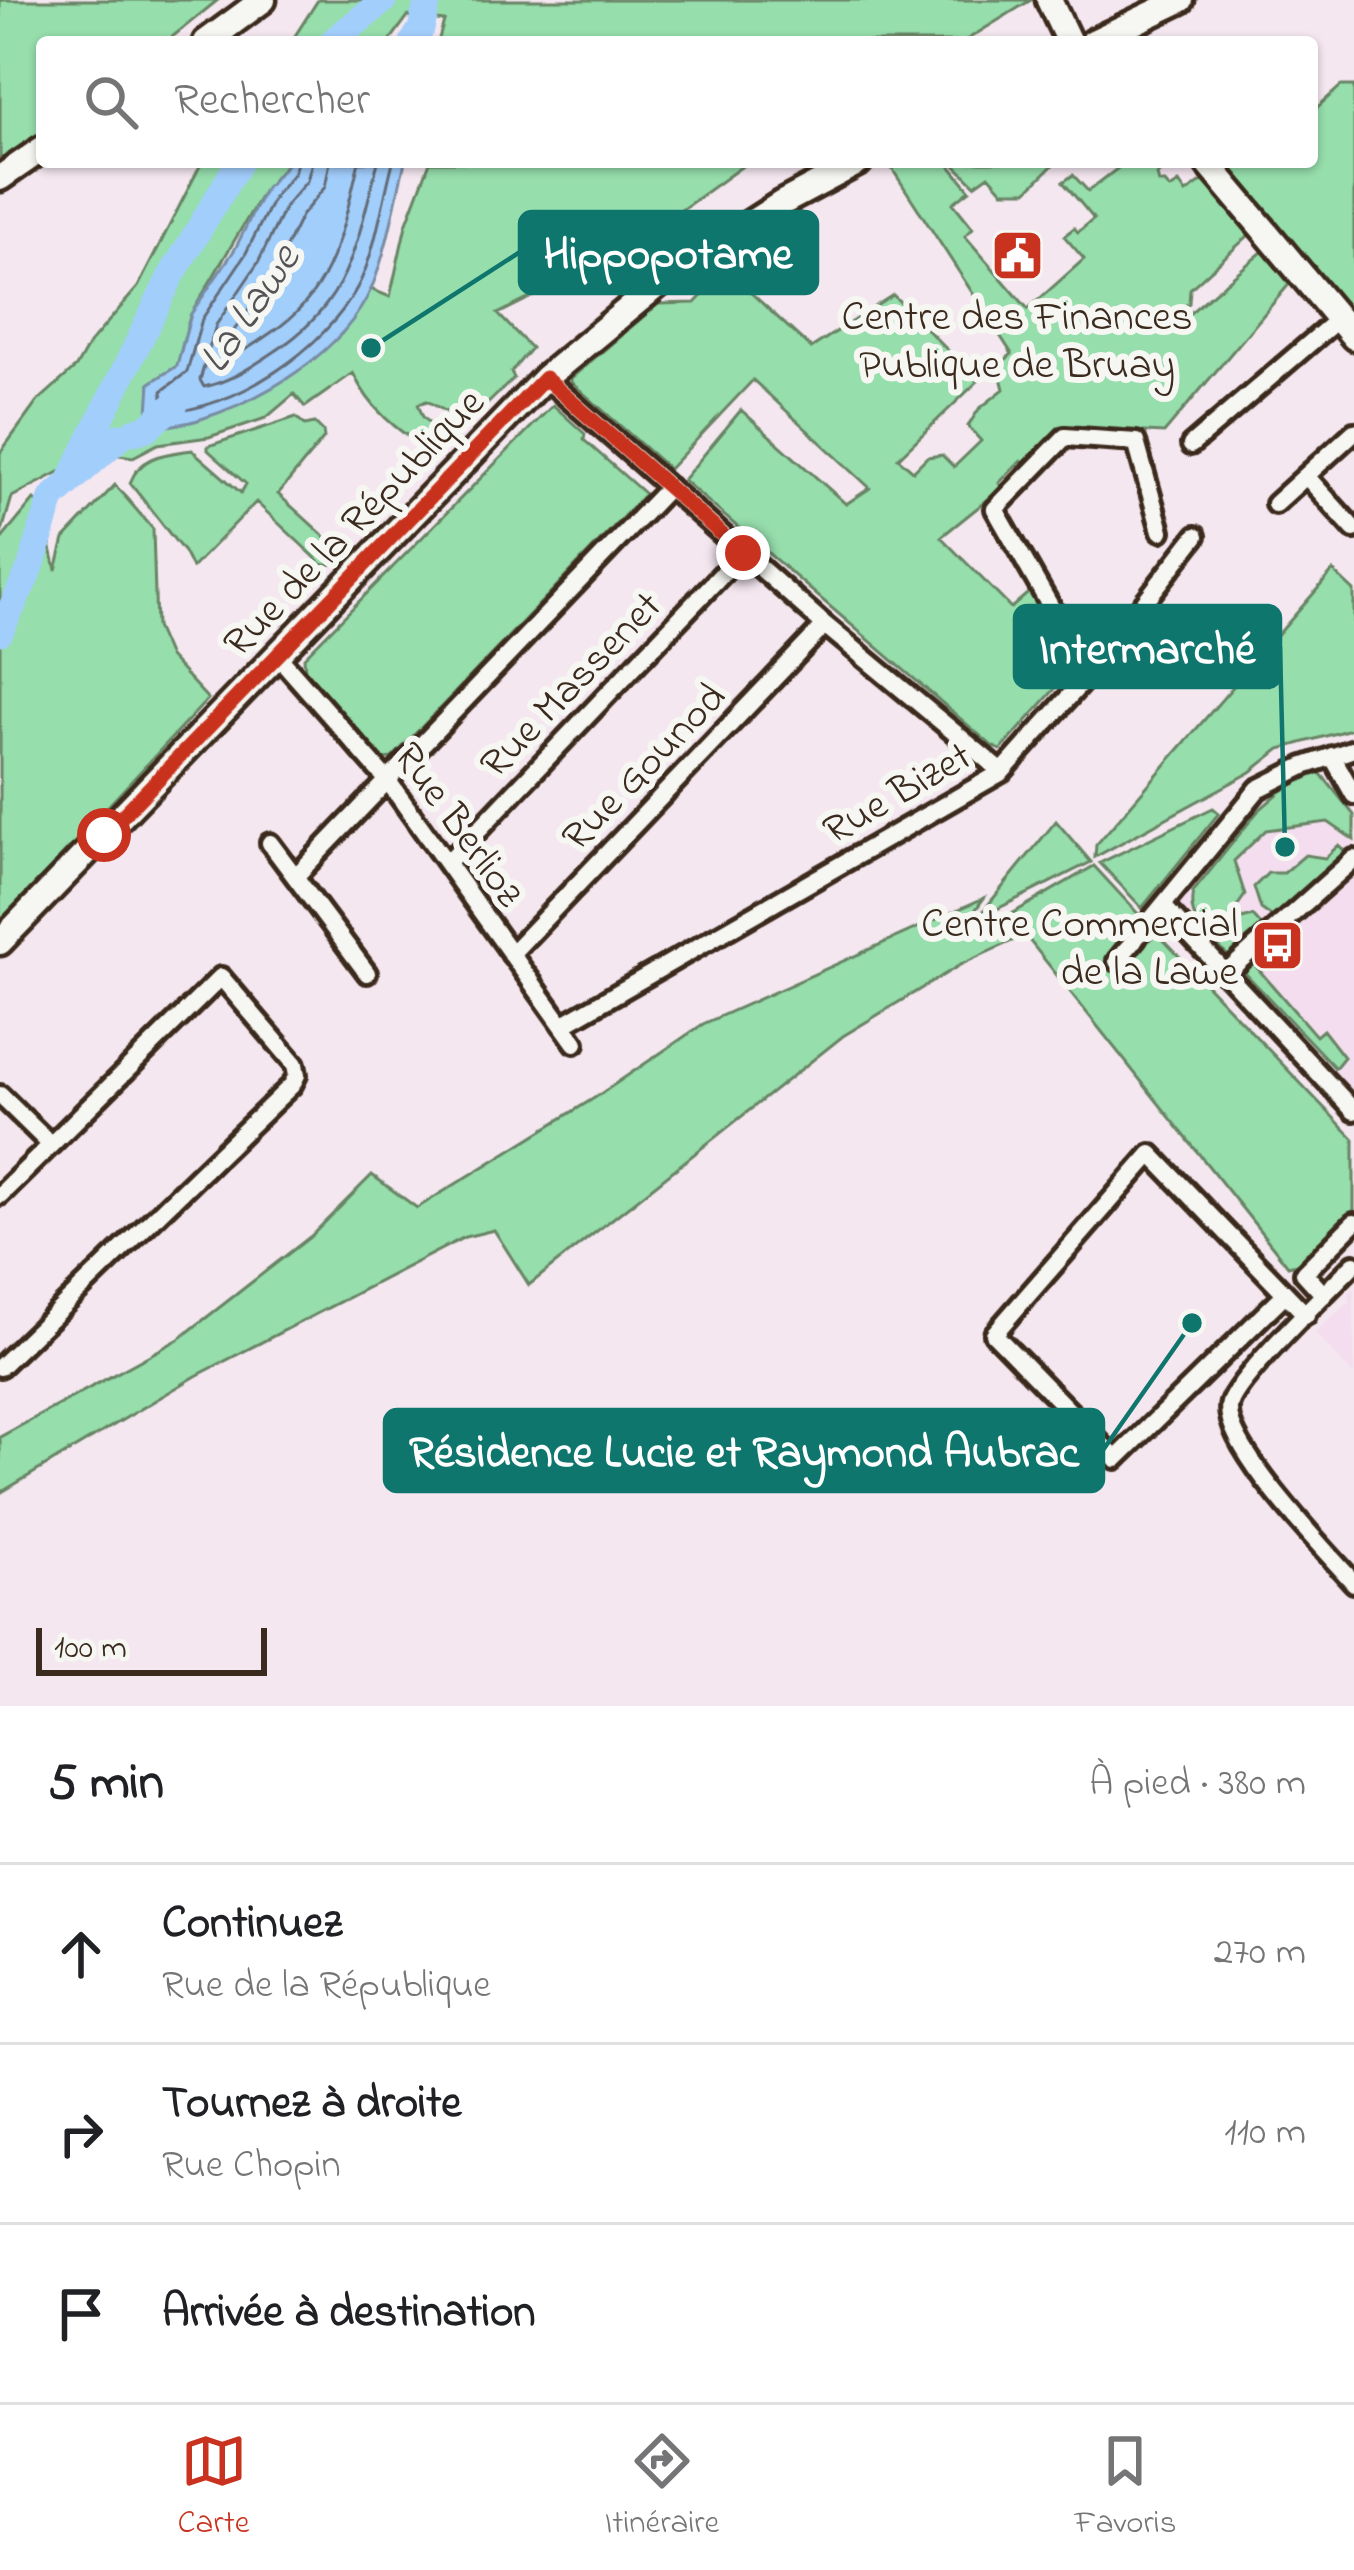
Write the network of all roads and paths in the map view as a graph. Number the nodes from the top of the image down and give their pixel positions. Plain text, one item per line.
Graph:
1 (239, 0) edge
2 (263, 0) edge
3 (1049, 0) edge
4 (1173, 4) edge
5 (198, 36) edge
6 (214, 36) edge
7 (1066, 36) edge
8 (1106, 36) edge
9 (1157, 36) edge
10 (36, 153) edge
11 (848, 168) edge
12 (1212, 168) edge
13 (0, 178) edge
14 (1346, 328) edge
15 (545, 378) junction
16 (1354, 432) edge
17 (1191, 445) dead end
18 (1307, 477) junction
19 (669, 487) junction
20 (1274, 504) dead end
21 (1354, 529) edge
22 (1161, 531) dead end
23 (1196, 536) dead end
24 (743, 553) junction
25 (825, 625) junction
26 (277, 655) junction
27 (1089, 674) junction
28 (1354, 749) edge
29 (1332, 756) junction
30 (1002, 772) junction
31 (388, 781) junction
32 (1354, 795) edge
33 (271, 843) dead end
34 (1354, 859) edge
35 (447, 863) junction
36 (296, 875) junction
37 (1164, 907) junction
38 (0, 942) edge
39 (511, 954) junction
40 (1117, 961) dead end
41 (367, 973) dead end
42 (1225, 974) junction
43 (562, 1025) junction
44 (575, 1043) dead end
45 (0, 1096) edge
46 (1354, 1111) edge
47 (50, 1144) junction
48 (0, 1195) edge
49 (1354, 1223) edge
50 (1354, 1264) edge
51 (1285, 1294) junction
52 (1324, 1295) junction
53 (1306, 1315) junction
54 (0, 1367) edge
55 (1354, 1582) edge

1 - 5 main road
2 - 6 main road
3 - 7 main road
4 - 8 main road
4 - 9 main road
10 - 13 main road
11 - 15 main road, Rue de la République
12 - 14 main road
14 - 17 street
15 - 19 street
15 - 26 main road, Rue de la République
16 - 18 street
18 - 20 street
18 - 21 street
19 - 24 street
19 - 31 street
22 - 27 street
23 - 27 street, Rue Bizet
24 - 25 street
24 - 35 street, Rue Massenet
25 - 30 street
25 - 39 street, Rue Gounod
26 - 31 street, Rue Berlioz
26 - 38 main road, Rue de la République
27 - 30 street, Rue Bizet
28 - 29 street
29 - 32 street
29 - 37 street
30 - 43 street, Rue Bizet
31 - 35 street, Rue Berlioz
31 - 36 street
33 - 36 street
34 - 42 street
35 - 39 street, Rue Berlioz
36 - 41 street
37 - 40 street
37 - 42 street
39 - 43 street, Rue Berlioz
42 - 46 street
43 - 44 street, Rue Berlioz
45 - 47 street
47 - 48 street
47 - 54 street
49 - 52 street
50 - 52 street
51 - 51 street
51 - 53 street
52 - 53 street
53 - 55 street

